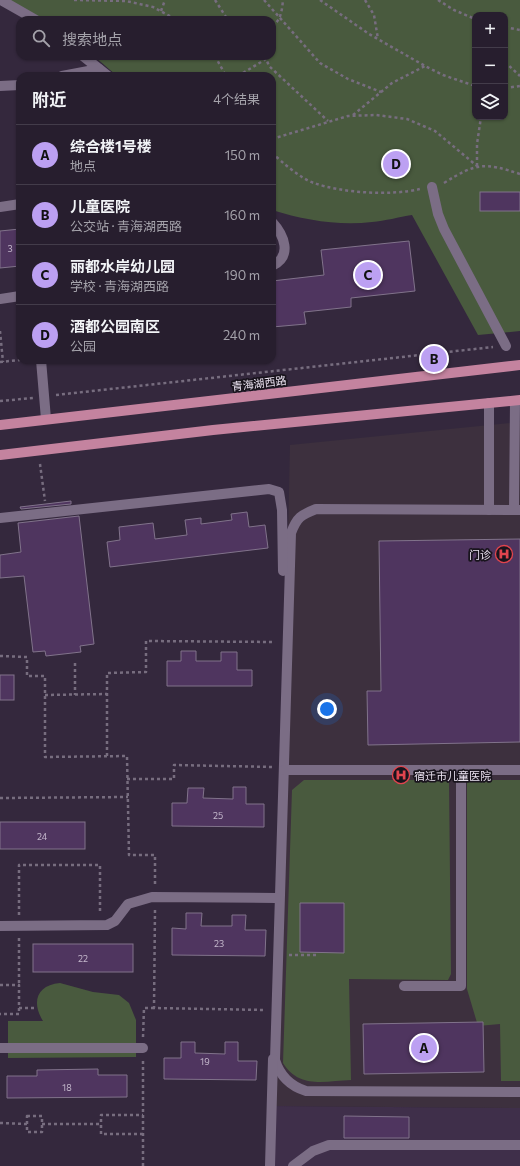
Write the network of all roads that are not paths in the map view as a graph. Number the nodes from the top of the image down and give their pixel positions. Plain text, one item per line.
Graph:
1 (0, 0) edge
2 (29, 16) edge
3 (89, 60) edge
4 (99, 68) junction
5 (80, 72) edge
6 (104, 72) edge
7 (16, 85) edge
8 (0, 86) edge
9 (432, 186) road end
10 (16, 205) edge
11 (0, 207) edge
12 (276, 227) edge
13 (276, 264) edge
14 (16, 296) edge
15 (0, 298) edge
16 (506, 346) road end
17 (41, 364) edge
18 (520, 365) edge
19 (518, 400) edge
20 (489, 403) junction
21 (46, 419) junction
22 (0, 425) edge
23 (0, 455) edge
24 (489, 510) junction
25 (517, 510) edge
26 (0, 518) edge
27 (282, 768) junction
28 (461, 770) junction
29 (520, 770) edge
30 (276, 898) junction
31 (0, 926) edge
32 (404, 986) dead end
33 (0, 1048) edge
34 (143, 1048) road end
35 (520, 1092) edge
36 (520, 1145) edge
37 (270, 1166) edge
38 (293, 1166) edge

1 - 2 street
3 - 4 street
4 - 5 street
4 - 6 street
7 - 8 street
9 - 16 street
10 - 11 street
12 - 13 street
14 - 15 street
17 - 21 street
18 - 21 main road, 青海湖西路
19 - 20 main road
19 - 25 street
20 - 23 main road
20 - 24 street
21 - 22 main road, 青海湖西路
24 - 25 street
24 - 27 street
26 - 27 street
27 - 28 street
27 - 30 street
27 - 35 street
28 - 29 street
28 - 32 street
30 - 31 street
30 - 37 street
33 - 34 street
36 - 38 street

